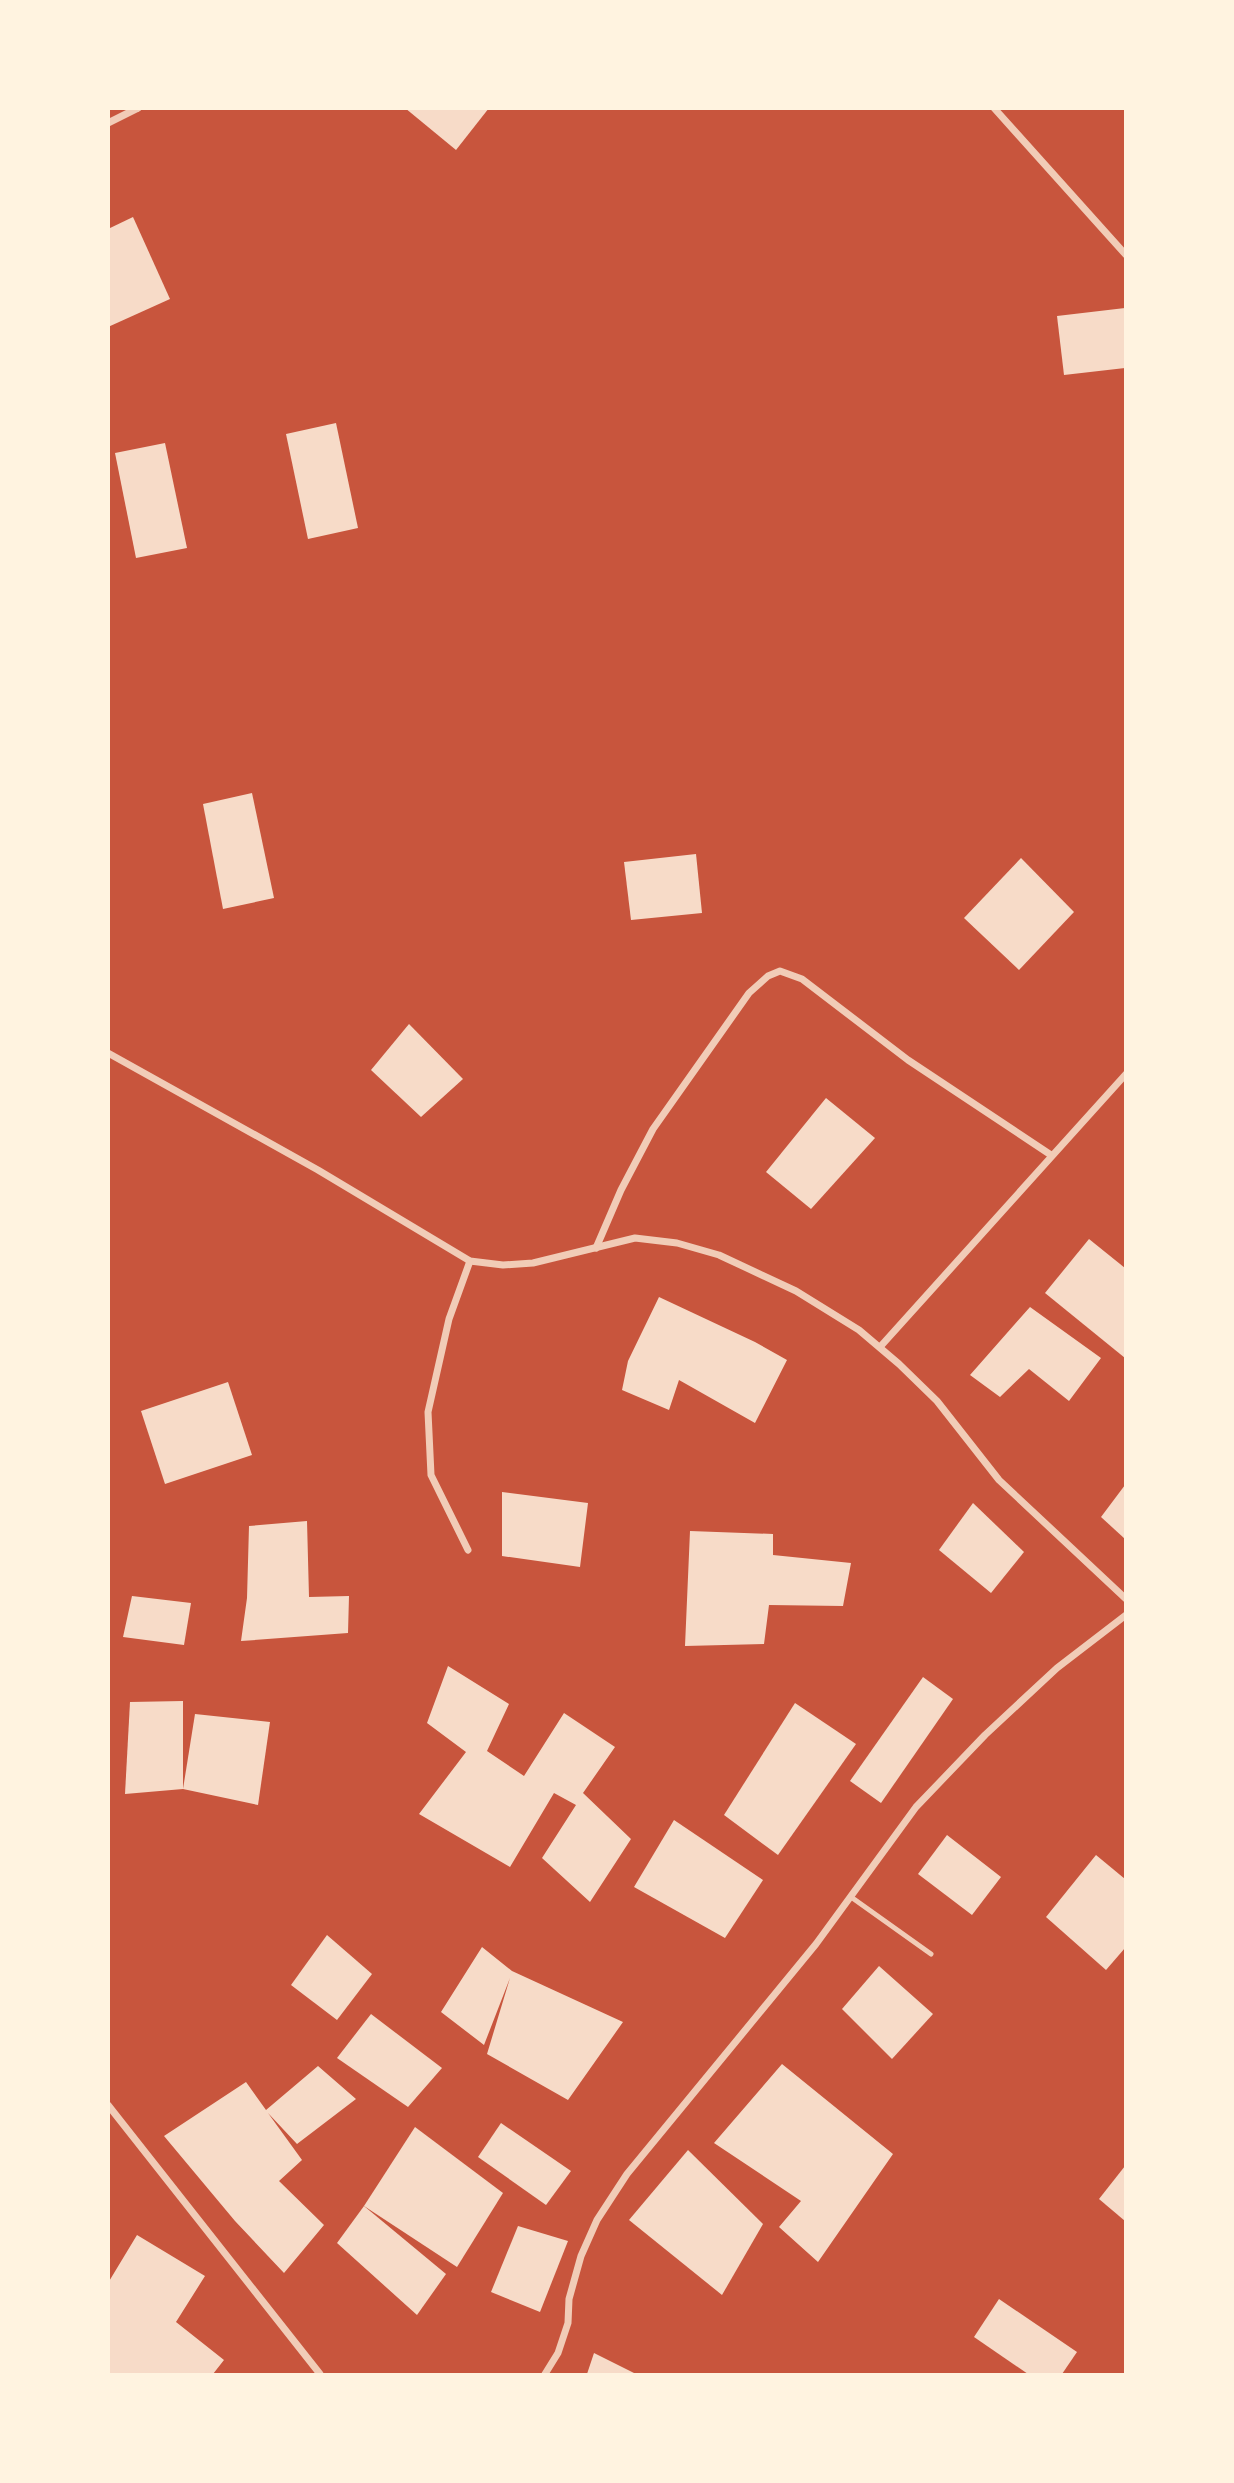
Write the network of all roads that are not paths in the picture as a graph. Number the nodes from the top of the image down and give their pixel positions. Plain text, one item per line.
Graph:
1 (138, 108) edge
2 (994, 108) edge
3 (108, 123) edge
4 (1125, 255) edge
5 (108, 1053) edge
6 (1125, 1074) edge
7 (1051, 1155) junction
8 (596, 1248) junction
9 (470, 1261) junction
10 (880, 1348) junction
11 (468, 1550) dead end
12 (1125, 1599) edge
13 (1125, 1615) edge
14 (851, 1897) junction
15 (931, 1954) dead end
16 (108, 2105) edge
17 (320, 2375) edge
18 (545, 2375) edge

1 - 3 street
2 - 4 street
5 - 9 street
6 - 7 street
7 - 8 street
7 - 10 street
8 - 9 street
8 - 10 street
9 - 11 street
10 - 12 street
13 - 14 street
14 - 15 lane
14 - 18 street
16 - 17 street

